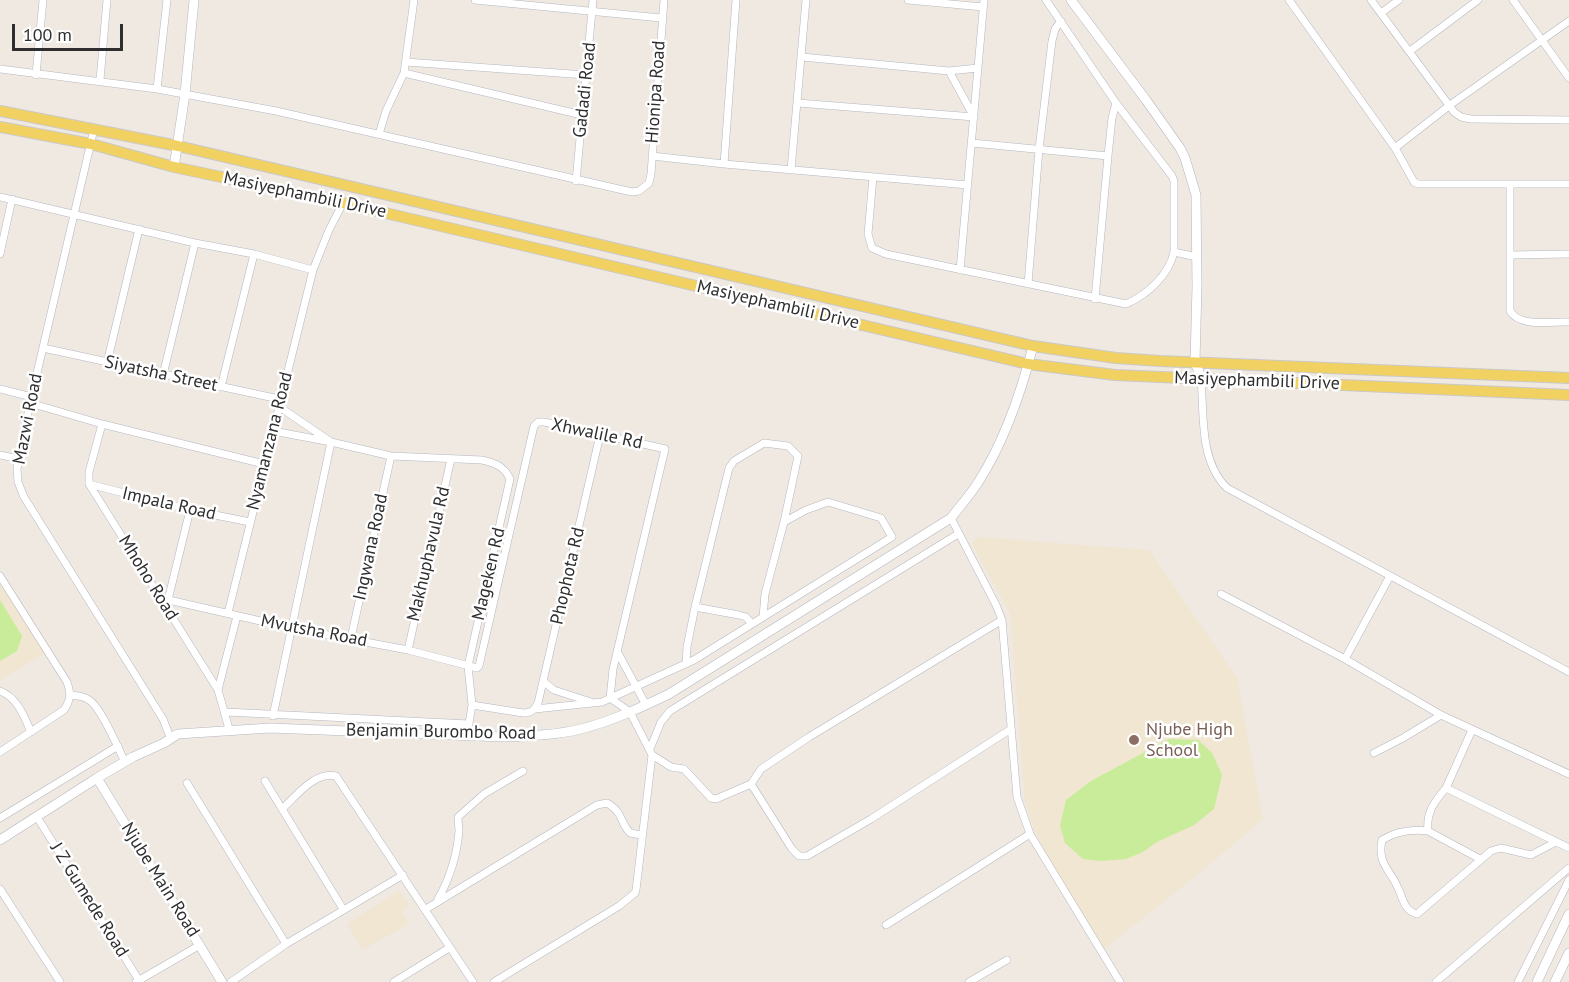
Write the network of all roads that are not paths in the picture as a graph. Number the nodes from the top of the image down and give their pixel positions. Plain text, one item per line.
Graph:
1 (43, 0) edge
2 (107, 0) edge
3 (166, 0) edge
4 (194, 0) edge
5 (414, 0) edge
6 (475, 0) edge
7 (593, 0) edge
8 (664, 0) edge
9 (736, 0) edge
10 (806, 0) edge
11 (908, 0) edge
12 (1047, 0) edge
13 (1071, 0) edge
14 (1289, 0) edge
15 (1371, 0) edge
16 (1399, 0) edge
17 (1478, 0) edge
18 (1512, 0) edge
19 (984, 3) edge
20 (593, 11) junction
21 (1381, 13) junction
22 (661, 18) junction
23 (1061, 21) junction
24 (1569, 21) edge
25 (1542, 40) junction
26 (1410, 51) junction
27 (802, 57) junction
28 (406, 62) junction
29 (978, 68) junction
30 (0, 69) edge
31 (949, 71) junction
32 (404, 73) junction
33 (36, 75) junction
34 (586, 75) junction
35 (1569, 78) edge
36 (100, 80) junction
37 (157, 89) junction
38 (185, 94) junction
39 (798, 103) junction
40 (1116, 103) junction
41 (1450, 105) junction
42 (0, 111) edge
43 (582, 115) junction
44 (974, 117) junction
45 (1569, 120) edge
46 (0, 127) edge
47 (94, 129) junction
48 (379, 134) junction
49 (972, 143) junction
50 (91, 144) junction
51 (178, 146) junction
52 (1395, 148) junction
53 (1039, 149) junction
54 (652, 156) junction
55 (1108, 156) junction
56 (724, 164) junction
57 (174, 167) junction
58 (791, 170) junction
59 (873, 177) junction
60 (576, 181) junction
61 (1569, 184) edge
62 (968, 185) junction
63 (1510, 185) junction
64 (0, 197) edge
65 (12, 200) junction
66 (343, 203) junction
67 (75, 214) junction
68 (139, 229) junction
69 (195, 243) junction
70 (1174, 252) junction
71 (0, 254) edge
72 (254, 254) junction
73 (1569, 254) edge
74 (1510, 255) junction
75 (1197, 257) junction
76 (313, 270) junction
77 (960, 270) junction
78 (1028, 284) junction
79 (1095, 298) junction
80 (1569, 322) edge
81 (1033, 346) junction
82 (42, 348) junction
83 (1195, 362) junction
84 (107, 363) junction
85 (1028, 364) junction
86 (163, 375) junction
87 (1201, 377) junction
88 (1569, 378) edge
89 (221, 387) junction
90 (0, 389) edge
91 (1569, 395) edge
92 (31, 400) junction
93 (279, 402) junction
94 (102, 424) junction
95 (273, 430) junction
96 (600, 435) junction
97 (331, 442) junction
98 (0, 455) edge
99 (390, 456) junction
100 (19, 459) junction
101 (451, 459) junction
102 (264, 464) junction
103 (89, 484) junction
104 (190, 510) junction
105 (951, 518) junction
106 (250, 522) junction
107 (784, 522) junction
108 (958, 534) junction
109 (0, 576) edge
110 (1390, 576) junction
111 (1221, 594) dead end
112 (160, 598) junction
113 (168, 600) junction
114 (695, 607) junction
115 (228, 613) junction
116 (237, 616) junction
117 (763, 617) junction
118 (1002, 620) junction
119 (752, 624) junction
120 (291, 628) junction
121 (351, 638) junction
122 (408, 650) junction
123 (618, 653) junction
124 (1345, 659) junction
125 (686, 664) junction
126 (468, 666) junction
127 (1569, 672) edge
128 (544, 682) junction
129 (636, 687) junction
130 (218, 690) junction
131 (0, 692) edge
132 (71, 695) junction
133 (610, 698) junction
134 (596, 703) junction
135 (472, 705) junction
136 (646, 705) junction
137 (532, 711) junction
138 (226, 712) junction
139 (630, 712) junction
140 (1441, 715) junction
141 (273, 716) junction
142 (469, 724) junction
143 (229, 729) junction
144 (1011, 729) junction
145 (1472, 730) junction
146 (31, 732) junction
147 (178, 734) junction
148 (467, 736) junction
149 (118, 746) junction
150 (0, 752) edge
151 (651, 752) junction
152 (1374, 753) dead end
153 (125, 762) junction
154 (523, 771) dead end
155 (1569, 774) edge
156 (97, 778) junction
157 (265, 781) dead end
158 (187, 783) dead end
159 (751, 784) junction
160 (1446, 788) junction
161 (282, 809) junction
162 (37, 817) junction
163 (0, 818) edge
164 (1428, 831) junction
165 (1030, 834) junction
166 (641, 835) junction
167 (0, 840) edge
168 (1556, 842) junction
169 (1569, 848) edge
170 (1480, 859) junction
171 (1569, 868) edge
172 (404, 875) junction
173 (1569, 880) edge
174 (0, 888) edge
175 (437, 902) junction
176 (343, 909) junction
177 (426, 909) junction
178 (1569, 914) edge
179 (886, 925) dead end
180 (286, 944) junction
181 (200, 945) junction
182 (449, 948) junction
183 (1569, 953) edge
184 (1007, 960) dead end
185 (138, 981) edge
186 (1117, 981) edge
187 (60, 982) edge
188 (222, 982) edge
189 (231, 982) edge
190 (394, 982) edge
191 (473, 982) edge
192 (494, 982) edge
193 (969, 982) edge
194 (1436, 982) edge
195 (1518, 982) edge
196 (1537, 982) edge
197 (1555, 982) edge

1 - 33 street
2 - 36 street
3 - 37 street
4 - 38 street
5 - 28 street
6 - 20 street
7 - 20 street, Gadadi Road
8 - 22 street, Hionipa Road
9 - 56 street
10 - 27 street
11 - 19 street
12 - 23 street
13 - 75 street
14 - 52 street
15 - 21 street
16 - 21 street
17 - 26 street
18 - 25 street
19 - 29 street
20 - 22 street
20 - 34 street, Gadadi Road
21 - 26 street
22 - 54 street, Hionipa Road
23 - 40 street
23 - 53 street
24 - 25 street
25 - 35 street
25 - 41 street
26 - 41 street
27 - 31 street
27 - 39 street
28 - 32 street
28 - 34 street
29 - 31 street
29 - 44 street
30 - 33 street
31 - 44 street
32 - 43 street
32 - 48 street
33 - 36 street
34 - 43 street, Gadadi Road
36 - 37 street
37 - 38 street
38 - 48 street
38 - 51 street
39 - 44 street
39 - 58 street
40 - 55 street
40 - 70 street
41 - 45 street
41 - 52 street
42 - 47 main road, Masiyephambili Drive
43 - 60 street, Gadadi Road
44 - 49 street
46 - 50 main road, Masiyephambili Drive
47 - 50 street, Mazwi Road
47 - 51 main road, Masiyephambili Drive
48 - 60 street
49 - 53 street
49 - 62 street
50 - 57 main road, Masiyephambili Drive
50 - 67 street, Mazwi Road
51 - 57 street
51 - 81 main road, Masiyephambili Drive
52 - 63 street
53 - 55 street
53 - 78 street
54 - 56 street
54 - 60 street, Hionipa Road
55 - 79 street
56 - 58 street
57 - 66 main road, Masiyephambili Drive
58 - 59 street
59 - 62 street
59 - 77 street
61 - 63 street
62 - 77 street
63 - 74 street
64 - 65 street
65 - 67 street
65 - 71 street
66 - 76 street, Nyamanzana Road
66 - 85 main road, Masiyephambili Drive
67 - 68 street
67 - 82 street, Mazwi Road
68 - 69 street
68 - 84 street
69 - 72 street
69 - 86 street
70 - 75 street
70 - 79 street
72 - 76 street
72 - 89 street
73 - 74 street
74 - 80 street
75 - 83 street
76 - 93 street, Nyamanzana Road
77 - 78 street
78 - 79 street
81 - 83 main road, Masiyephambili Drive
81 - 85 street, Benjamin Burombo Road
82 - 84 street, Siyatsha Street
82 - 92 street, Mazwi Road
83 - 87 street
83 - 88 main road, Masiyephambili Drive
84 - 86 street, Siyatsha Street
85 - 87 main road, Masiyephambili Drive
85 - 105 street, Benjamin Burombo Road
86 - 89 street, Siyatsha Street
87 - 91 main road, Masiyephambili Drive
87 - 110 street
89 - 93 street, Siyatsha Street
90 - 92 street
92 - 94 street
92 - 100 street, Mazwi Road
93 - 95 street, Nyamanzana Road
93 - 97 street
94 - 102 street
94 - 103 street
95 - 97 street
95 - 102 street, Nyamanzana Road
96 - 123 street, Xhwalile Rd
96 - 126 street, Xhwalile Rd
96 - 128 street, Phophota Rd
97 - 99 street
97 - 120 street
98 - 100 street
99 - 101 street
99 - 121 street, Ingwana Road
100 - 147 street, Mazwi Road
101 - 122 street, Makhuphavula Rd
101 - 126 street, Mageken Rd
102 - 106 street, Nyamanzana Road
103 - 104 street, Impala Road
103 - 112 street, Mhoho Road
104 - 106 street, Impala Road
104 - 113 street
105 - 108 street
105 - 136 street, Benjamin Burombo Road
106 - 115 street, Nyamanzana Road
107 - 114 street
107 - 117 street
107 - 117 street
108 - 118 street
108 - 151 street
109 - 132 street
110 - 124 street
110 - 127 street
111 - 124 street
112 - 113 street, Mvutsha Road
112 - 130 street, Mhoho Road
113 - 115 street, Mvutsha Road
114 - 119 street
114 - 125 street
115 - 116 street, Mvutsha Road
116 - 120 street, Mvutsha Road
116 - 130 street
117 - 119 street
118 - 144 street
118 - 159 street
119 - 125 street
120 - 121 street, Mvutsha Road
120 - 141 street
121 - 122 street, Mvutsha Road
122 - 126 street, Mvutsha Road
123 - 129 street
123 - 133 street, Xhwalile Rd
124 - 140 street
125 - 129 street
126 - 135 street, Mageken Rd
128 - 134 street
128 - 137 street, Phophota Rd
129 - 133 street
129 - 136 street
130 - 138 street, Mhoho Road
131 - 146 street
132 - 146 street
132 - 149 street
133 - 134 street
133 - 139 street
134 - 137 street
135 - 137 street
135 - 142 street, Mageken Rd
136 - 139 street, Benjamin Burombo Road
138 - 141 street
138 - 143 street, Mhoho Road
139 - 148 street, Benjamin Burombo Road
139 - 151 street
140 - 145 street
140 - 152 street
141 - 142 street
142 - 148 street, Mageken Rd
143 - 147 street, Benjamin Burombo Road
143 - 148 street, Benjamin Burombo Road
144 - 159 street
144 - 165 street
145 - 155 street
145 - 160 street
146 - 150 street
147 - 153 street, Benjamin Burombo Road
149 - 153 street
149 - 163 street
151 - 159 street
151 - 166 street
153 - 156 street, Benjamin Burombo Road
154 - 175 street
156 - 162 street, Benjamin Burombo Road
156 - 181 street, Njube Main Road
157 - 161 street
158 - 180 street
160 - 164 street
160 - 168 street
161 - 172 street
161 - 176 street
162 - 167 street, Benjamin Burombo Road
162 - 185 street, J Z Gumede Road
164 - 170 street
164 - 170 street
165 - 179 street
165 - 186 street
166 - 175 street
166 - 192 street
168 - 169 street
168 - 170 street
171 - 194 street
172 - 176 street
172 - 177 street
173 - 195 street
174 - 187 street
175 - 177 street
176 - 180 street
177 - 182 street
178 - 196 street
180 - 189 street
181 - 185 street
181 - 188 street, Njube Main Road
182 - 190 street
182 - 191 street
183 - 197 street
184 - 193 street

